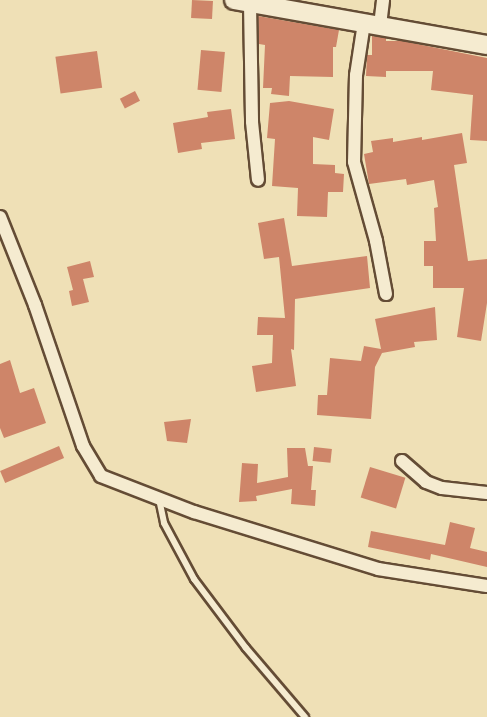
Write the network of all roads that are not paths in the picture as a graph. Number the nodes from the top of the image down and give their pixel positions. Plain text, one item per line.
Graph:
1 (383, 0) edge
2 (242, 2) edge
3 (372, 24) junction
4 (487, 45) edge
5 (258, 180) dead end
6 (0, 217) edge
7 (386, 294) dead end
8 (402, 460) dead end
9 (487, 494) edge
10 (159, 499) junction
11 (487, 586) edge
12 (305, 717) edge

1 - 3 street
2 - 3 street
2 - 5 street
3 - 4 street
3 - 7 street
6 - 10 street
8 - 9 street
10 - 11 street
10 - 12 lane

